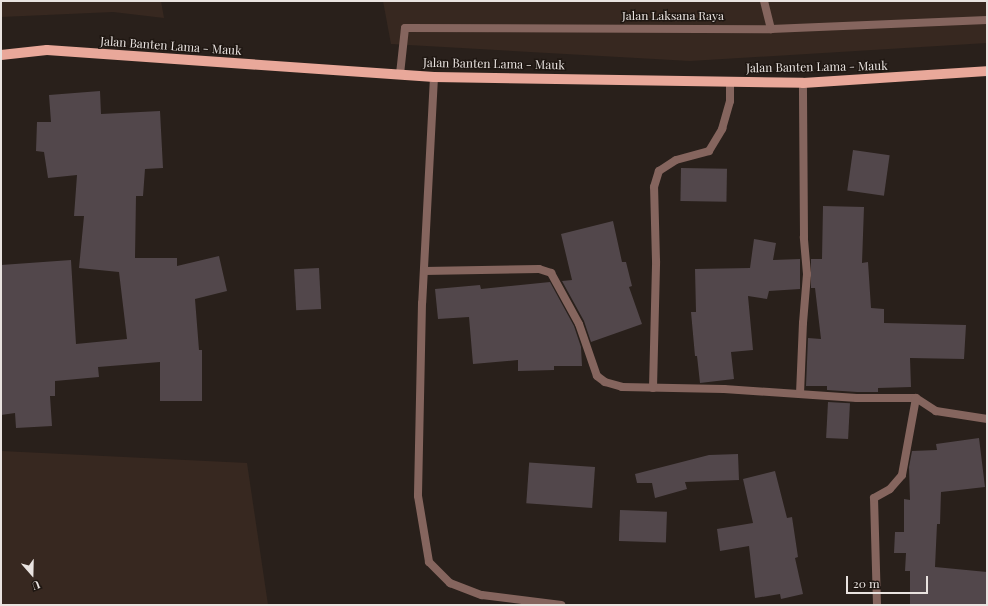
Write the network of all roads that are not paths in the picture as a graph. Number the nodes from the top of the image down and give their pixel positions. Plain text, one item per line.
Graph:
1 (764, 1) edge
2 (987, 20) edge
3 (771, 29) junction
4 (1, 55) edge
5 (987, 71) edge
6 (400, 74) junction
7 (434, 77) junction
8 (730, 81) junction
9 (803, 82) junction
10 (424, 271) junction
11 (653, 388) junction
12 (800, 394) junction
13 (916, 398) junction
14 (987, 419) edge
15 (561, 605) edge
16 (877, 605) edge

1 - 3 street
2 - 3 street, Jalan Laksana Raya
3 - 6 street, Jalan Laksana Raya
4 - 6 main road, Jalan Banten Lama - Mauk
5 - 9 main road, Jalan Banten Lama - Mauk
6 - 7 main road, Jalan Banten Lama - Mauk
7 - 8 main road, Jalan Banten Lama - Mauk
7 - 10 street
8 - 9 main road, Jalan Banten Lama - Mauk
8 - 11 street
9 - 12 street
10 - 11 street
10 - 15 street
11 - 12 street
12 - 13 street
13 - 14 street
13 - 16 street

